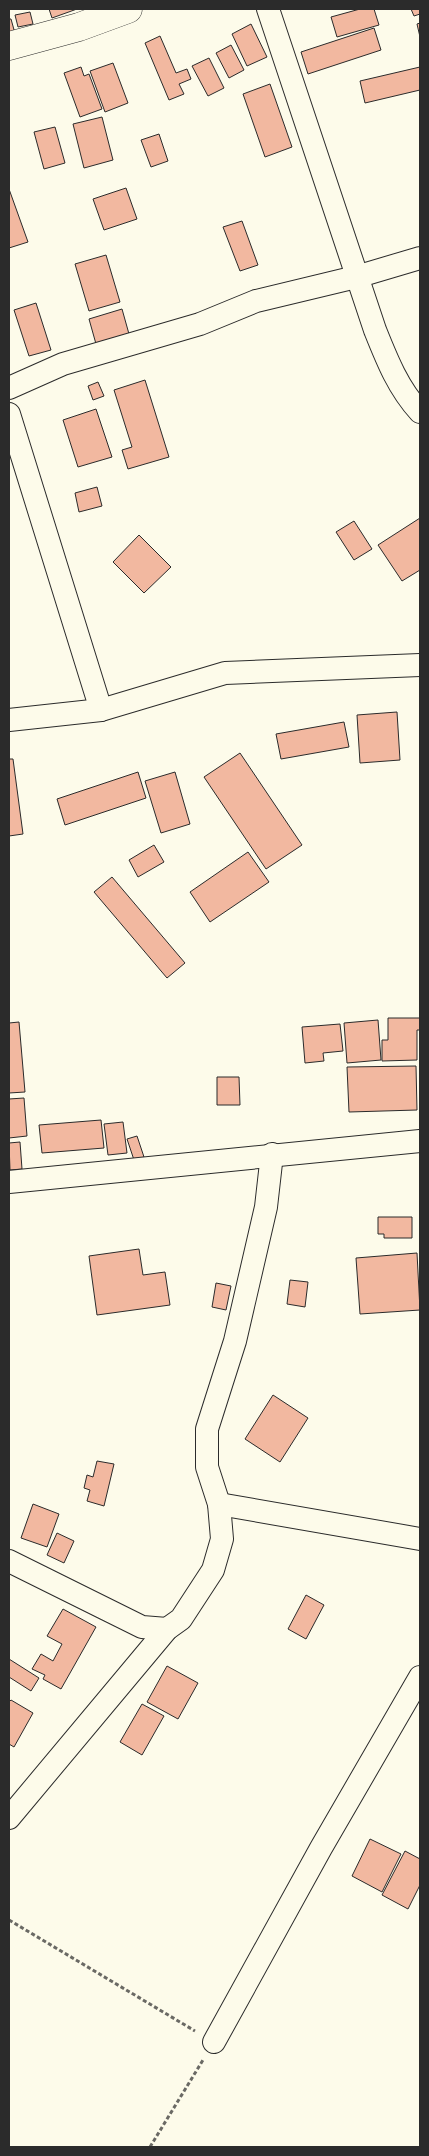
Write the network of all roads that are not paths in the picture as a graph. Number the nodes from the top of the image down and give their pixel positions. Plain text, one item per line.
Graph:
1 (128, 9) edge
2 (268, 9) edge
3 (9, 46) edge
4 (420, 258) edge
5 (356, 277) junction
6 (9, 388) edge
7 (420, 412) edge
8 (9, 414) edge
9 (420, 665) edge
10 (101, 710) junction
11 (9, 720) edge
12 (420, 1141) edge
13 (272, 1154) junction
14 (9, 1182) edge
15 (219, 1504) junction
16 (420, 1539) edge
17 (9, 1561) edge
18 (167, 1629) junction
19 (420, 1677) edge
20 (9, 1818) edge
21 (214, 2042) road end

1 - 3 street
2 - 5 street
4 - 5 street
5 - 6 street
5 - 7 street
8 - 10 street
9 - 10 street
10 - 11 street
12 - 13 street
13 - 14 street
13 - 15 street
15 - 16 street
15 - 18 street
17 - 18 street
18 - 20 street
19 - 21 street

